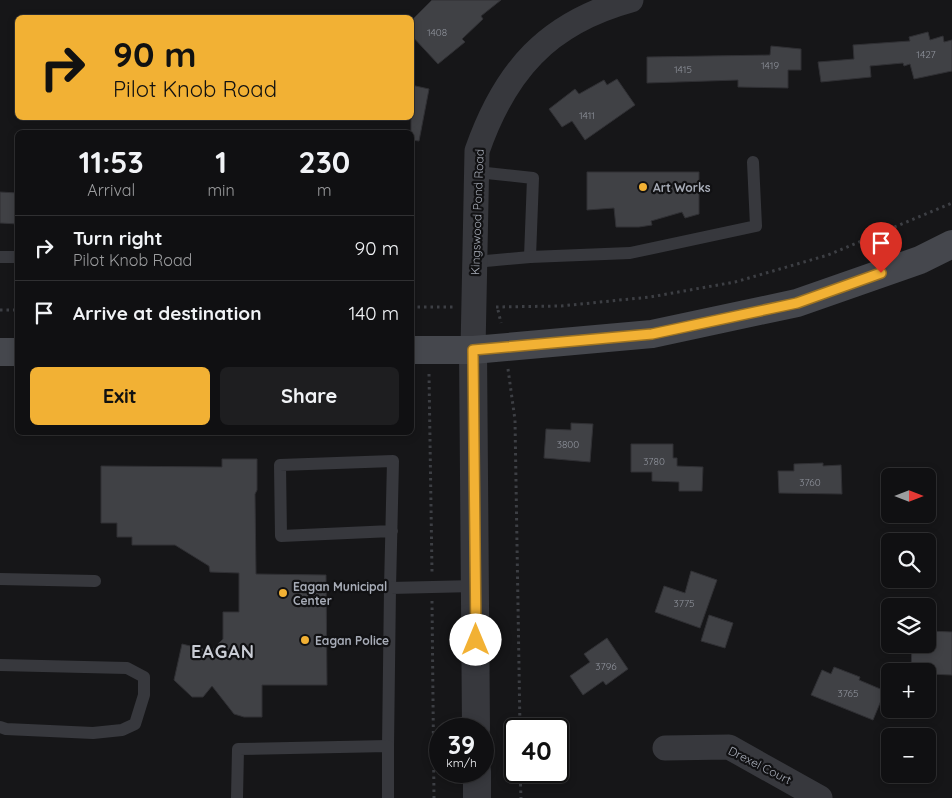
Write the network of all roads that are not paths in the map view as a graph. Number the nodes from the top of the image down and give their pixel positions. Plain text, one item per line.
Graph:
1 (631, 0) edge
2 (590, 6) edge
3 (753, 162) dead end
4 (477, 172) junction
5 (952, 244) edge
6 (0, 257) edge
7 (15, 257) edge
8 (530, 257) junction
9 (475, 262) junction
10 (414, 350) edge
11 (473, 350) junction
12 (0, 352) edge
13 (15, 352) edge
14 (392, 532) junction
15 (0, 580) edge
16 (94, 581) dead end
17 (475, 586) junction
18 (390, 588) junction
19 (0, 665) edge
20 (476, 718) edge
21 (0, 727) edge
22 (388, 746) junction
23 (665, 748) dead end
24 (477, 783) edge
25 (237, 798) edge
26 (388, 798) edge
27 (477, 798) edge
28 (820, 798) edge

1 - 2 street, Kingswood Pond Road
2 - 4 street, Kingswood Pond Road
3 - 8 lane
4 - 8 lane
4 - 9 street, Kingswood Pond Road
5 - 11 main road
6 - 7 lane
8 - 9 lane
9 - 11 street, Kingswood Pond Road
10 - 11 main road
11 - 17 street
12 - 13 main road
14 - 14 lane
14 - 18 lane
15 - 16 lane
17 - 18 lane
17 - 20 street
18 - 22 lane
19 - 21 lane
22 - 25 lane
22 - 26 lane
23 - 28 street, Drexel Court
24 - 27 street

